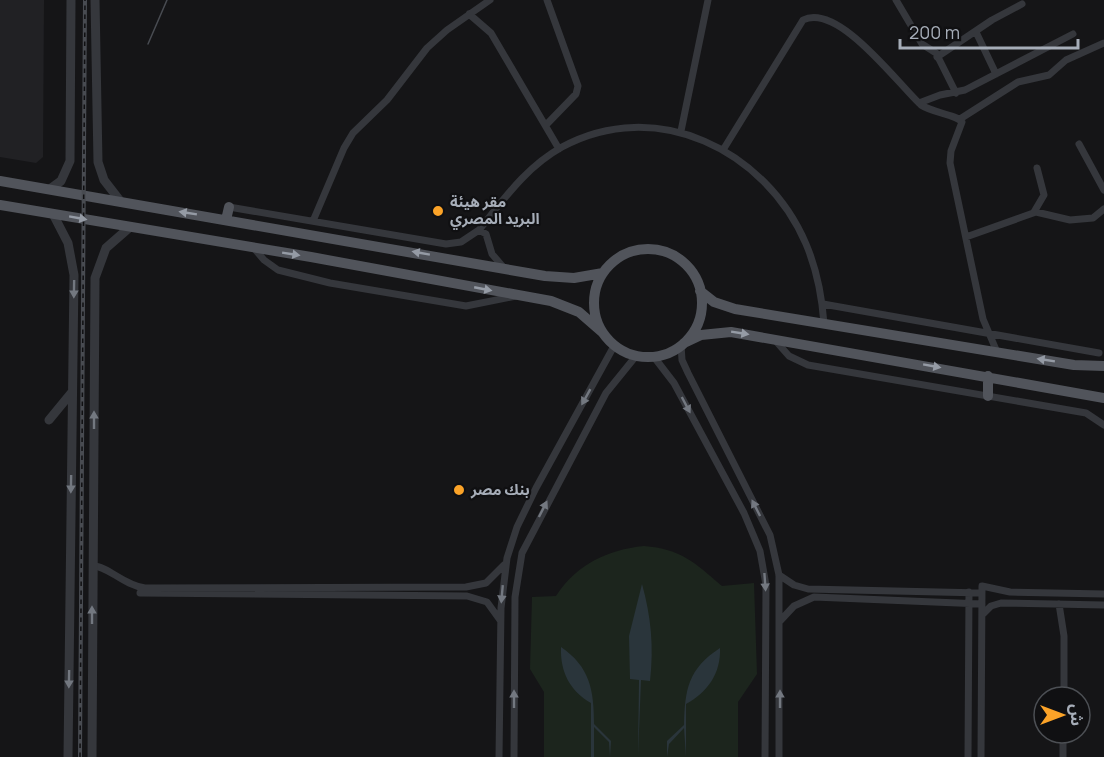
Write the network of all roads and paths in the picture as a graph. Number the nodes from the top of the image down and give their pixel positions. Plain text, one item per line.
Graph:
1 (70, 0) edge
2 (95, 0) edge
3 (490, 0) edge
4 (547, 0) edge
5 (708, 0) edge
6 (896, 0) edge
7 (1022, 4) dead end
8 (469, 14) junction
9 (976, 32) junction
10 (1072, 34) dead end
11 (1104, 43) edge
12 (938, 57) junction
13 (996, 74) junction
14 (956, 93) junction
15 (919, 103) junction
16 (960, 119) junction
17 (546, 125) junction
18 (681, 131) junction
19 (1079, 144) dead end
20 (560, 149) junction
21 (723, 150) junction
22 (1037, 168) dead end
23 (0, 181) edge
24 (50, 189) junction
25 (1104, 190) edge
26 (121, 202) junction
27 (0, 204) edge
28 (229, 207) joint
29 (1104, 209) edge
30 (1034, 212) junction
31 (54, 214) junction
32 (226, 220) junction
33 (313, 221) junction
34 (130, 227) junction
35 (479, 230) junction
36 (966, 237) junction
37 (253, 248) junction
38 (504, 268) junction
39 (603, 273) junction
40 (700, 291) junction
41 (520, 296) junction
42 (823, 304) junction
43 (824, 324) junction
44 (602, 332) junction
45 (989, 335) junction
46 (774, 339) junction
47 (683, 344) junction
48 (614, 345) junction
49 (997, 352) junction
50 (1100, 352) dead end
51 (636, 356) junction
52 (654, 357) junction
53 (1104, 366) edge
54 (988, 376) junction
55 (72, 392) junction
56 (988, 396) junction
57 (1104, 398) edge
58 (49, 420) dead end
59 (1104, 425) edge
60 (507, 558) junction
61 (93, 566) junction
62 (779, 575) junction
63 (982, 590) junction
64 (297, 591) junction
65 (312, 591) junction
66 (969, 592) junction
67 (140, 593) dead end
68 (1104, 594) edge
69 (969, 604) junction
70 (982, 604) junction
71 (1059, 604) junction
72 (1104, 605) edge
73 (982, 615) junction
74 (780, 621) junction
75 (501, 625) junction
76 (1064, 685) edge
77 (68, 757) edge
78 (92, 757) edge
79 (499, 757) edge
80 (514, 757) edge
81 (765, 757) edge
82 (779, 757) edge
83 (968, 757) edge
84 (981, 757) edge

1 - 24 street
2 - 26 street
3 - 8 street
4 - 17 street
5 - 18 street
6 - 12 street
7 - 9 street
8 - 17 street
8 - 33 street
9 - 12 street
9 - 13 street
10 - 13 street
11 - 16 street
12 - 14 street
13 - 14 street
14 - 15 street
15 - 16 street
15 - 21 street
16 - 36 street
17 - 20 street
18 - 20 street
18 - 21 street
19 - 25 street
20 - 35 street
21 - 42 street
22 - 30 street
23 - 24 main road
24 - 26 main road
32 -> 26 main road
27 - 31 main road
28 - 32 main road
28 - 33 street
29 - 30 street
30 - 36 street
31 -> 34 main road
31 -> 55 street
38 -> 32 main road
33 - 35 street
34 - 37 main road
61 -> 34 street
35 - 38 street
36 - 45 street
37 -> 41 main road
37 - 41 street
38 - 39 main road
39 - 40 main road
39 - 44 main road
40 - 43 main road
40 - 47 main road
41 - 44 main road
42 - 43 street
42 - 45 street
43 - 49 main road
44 - 48 main road
45 - 49 street
45 - 50 street
47 -> 46 main road
46 -> 54 main road
46 - 56 street
47 - 52 main road
62 -> 47 street
48 - 51 main road
48 -> 60 street
53 -> 49 main road
51 - 52 main road
80 -> 51 street
52 -> 81 street
54 - 56 main road
54 - 57 main road
55 - 58 street
55 -> 77 street
56 - 59 street
60 - 65 street
60 -> 75 street
61 - 64 street
78 -> 61 street
62 - 66 street
62 - 74 street
63 - 66 street
63 - 68 street
63 - 70 street
64 - 65 street
64 - 67 street
65 - 75 street
66 - 69 street
69 - 70 street
69 - 74 street
69 - 83 street
70 - 73 street
71 - 72 street
71 - 73 street
71 - 76 street
73 - 84 street
82 -> 74 street
75 - 79 street

